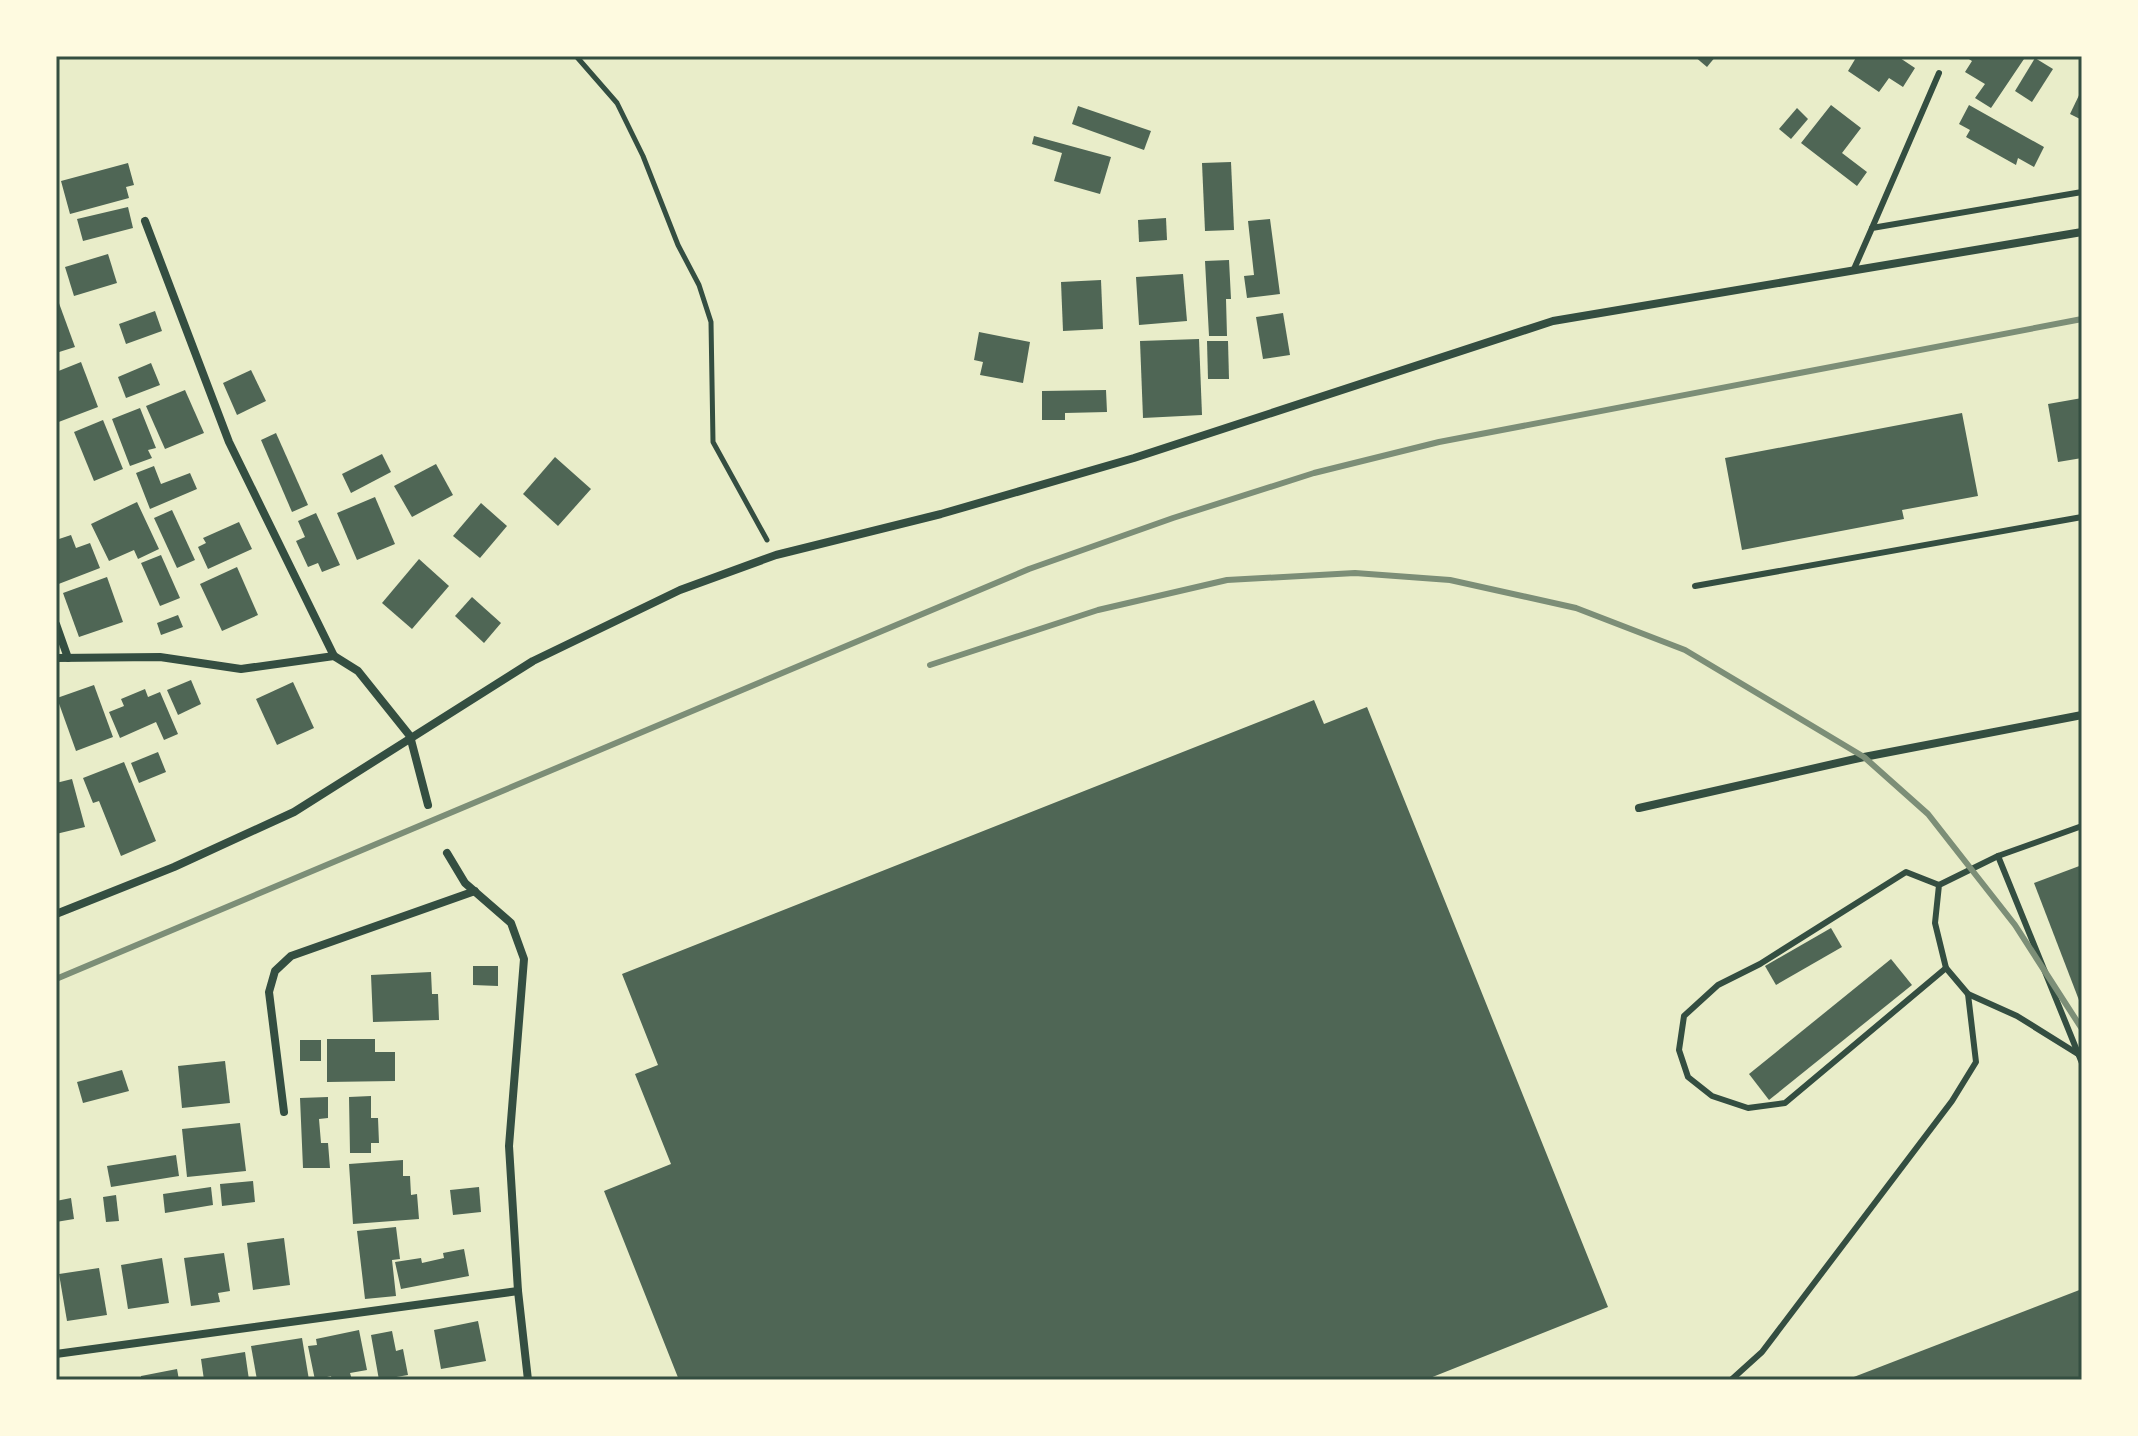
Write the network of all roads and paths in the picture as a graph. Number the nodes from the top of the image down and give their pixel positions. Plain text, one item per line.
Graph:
1 (576, 56) edge
2 (1939, 73) dead end
3 (2082, 192) edge
4 (145, 221) dead end
5 (1872, 228) junction
6 (2082, 232) edge
7 (1854, 269) junction
8 (2082, 517) edge
9 (776, 555) junction
10 (1695, 586) dead end
11 (56, 624) edge
12 (334, 656) junction
13 (56, 658) edge
14 (68, 658) junction
15 (2082, 715) edge
16 (410, 736) junction
17 (428, 805) dead end
18 (1639, 808) dead end
19 (2082, 826) edge
20 (447, 853) dead end
21 (1998, 856) junction
22 (1939, 885) junction
23 (475, 891) junction
24 (56, 914) edge
25 (1946, 968) junction
26 (1968, 994) junction
27 (2078, 1054) junction
28 (2082, 1063) edge
29 (284, 1112) dead end
30 (518, 1291) junction
31 (56, 1354) edge
32 (528, 1380) edge
33 (1731, 1380) edge

1 - 9 path
2 - 5 lane
3 - 5 lane
4 - 12 street
5 - 7 lane
6 - 7 street
7 - 9 street
8 - 10 lane
9 - 16 street
11 - 14 street
12 - 14 street
12 - 16 street
13 - 14 street
15 - 18 street
16 - 17 street
16 - 24 street
19 - 21 lane
20 - 23 street
21 - 22 lane
21 - 27 lane
22 - 25 lane
22 - 25 lane
23 - 29 street
23 - 30 street
25 - 26 lane
26 - 27 lane
26 - 33 lane
27 - 28 lane
30 - 31 street
30 - 32 street

